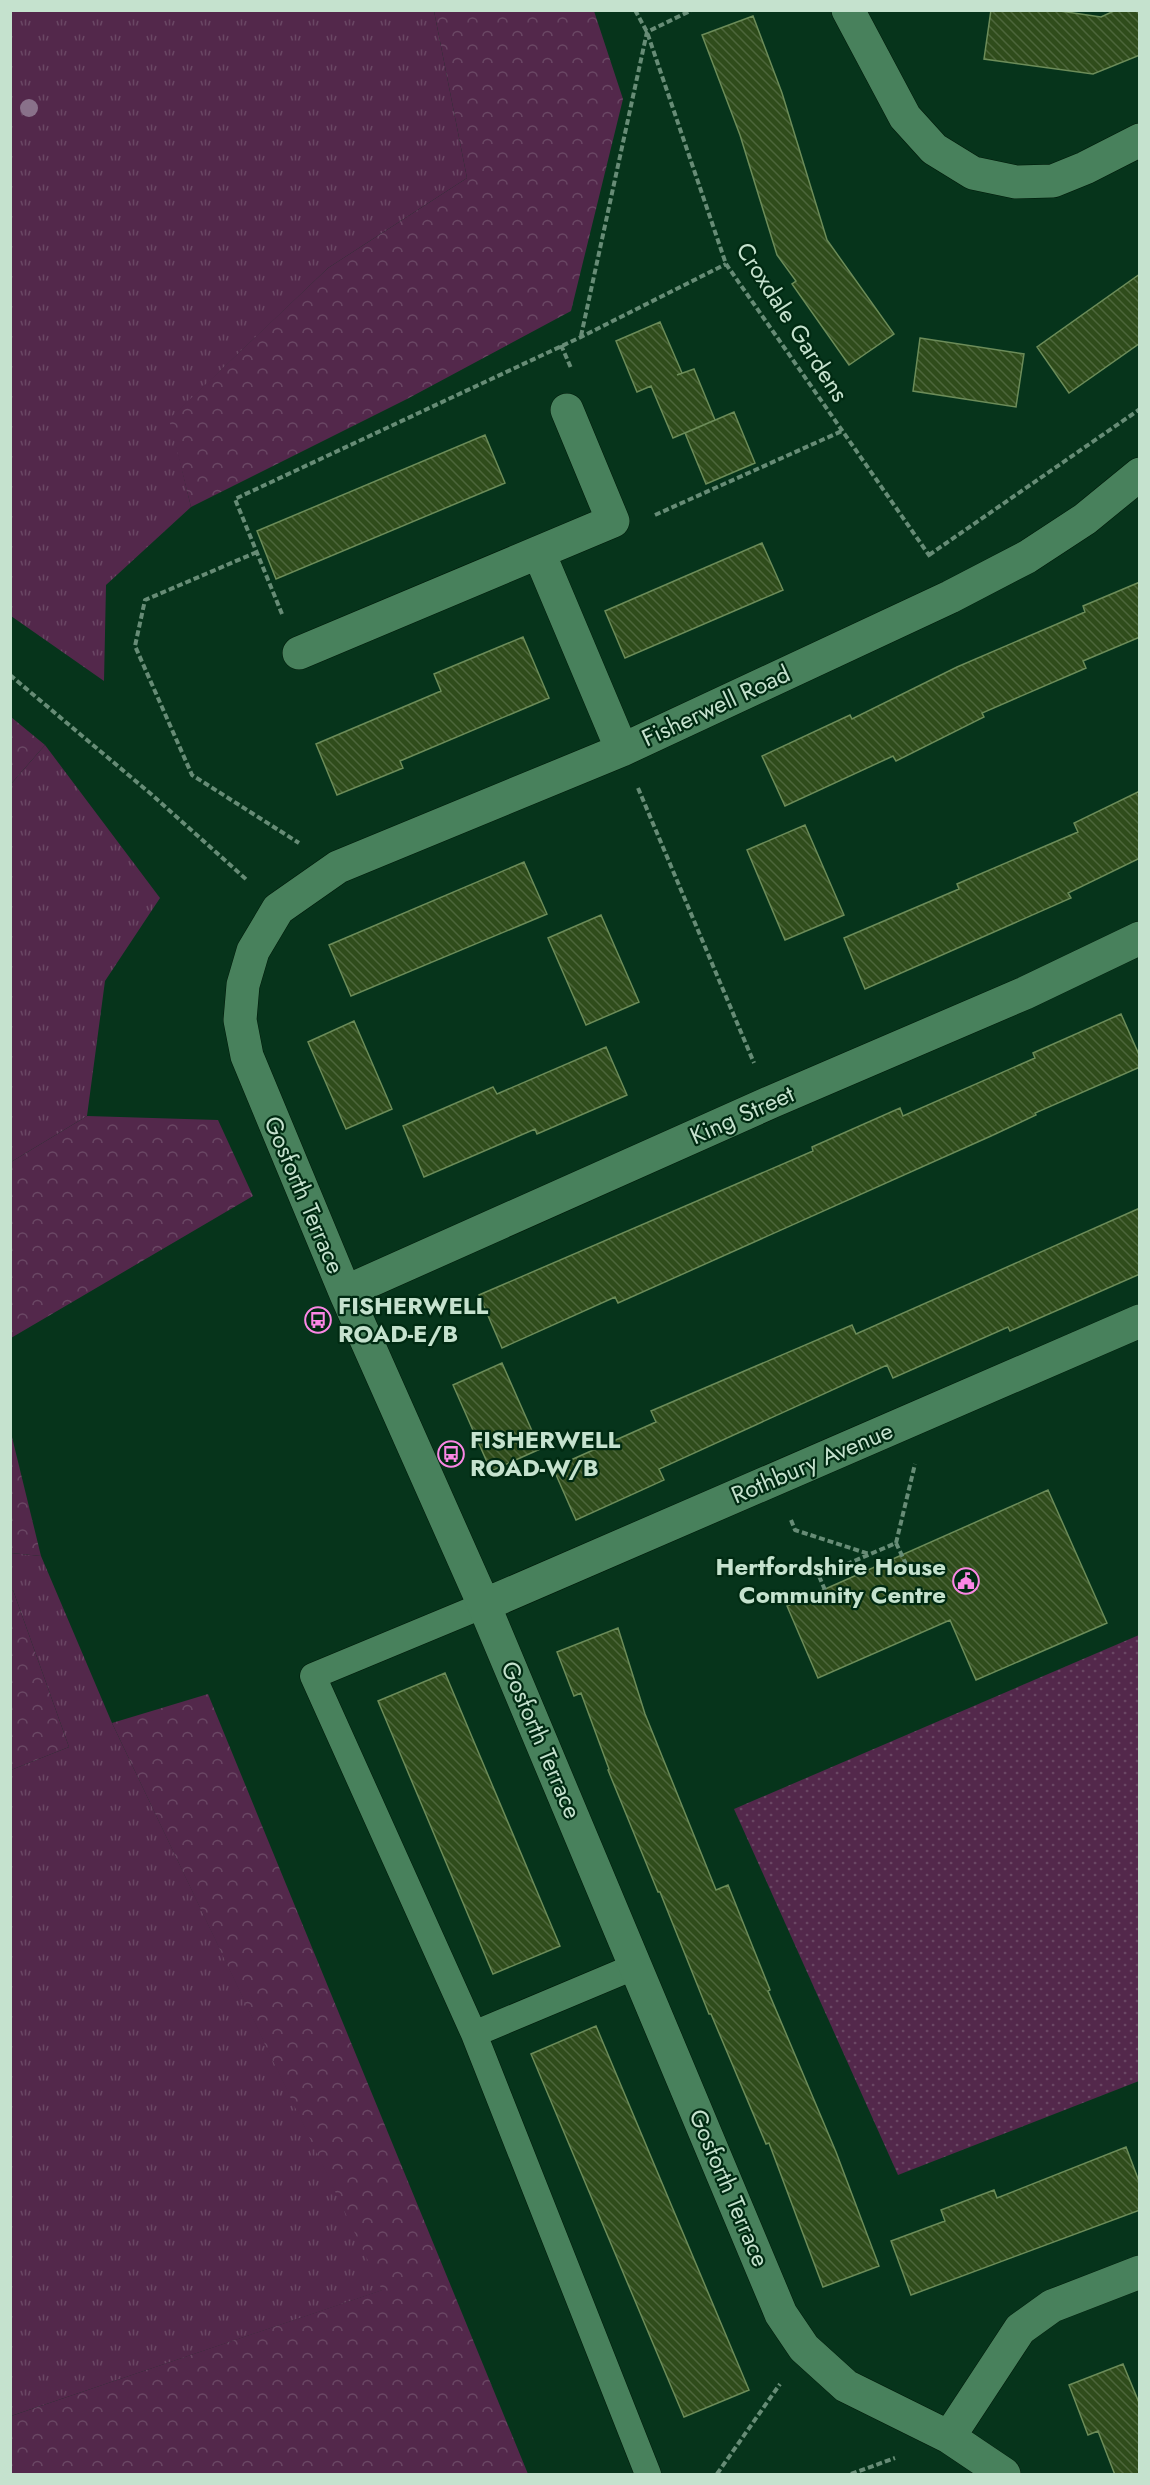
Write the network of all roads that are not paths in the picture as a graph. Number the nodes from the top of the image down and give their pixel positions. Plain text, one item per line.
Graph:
1 (848, 10) edge
2 (1140, 140) edge
3 (567, 410) dead end
4 (1140, 474) edge
5 (539, 553) junction
6 (299, 653) road end
7 (622, 750) junction
8 (278, 909) joint
9 (1140, 938) edge
10 (345, 1292) junction
11 (1140, 1320) edge
12 (484, 1605) junction
13 (636, 1966) junction
14 (474, 2034) junction
15 (1140, 2272) edge
16 (949, 2438) junction
17 (648, 2475) edge
18 (1004, 2475) edge

1 - 2 street
3 - 5 street
4 - 7 street, Fisherwell Road
5 - 6 street
5 - 7 street
7 - 8 street, Fisherwell Road
8 - 10 street, Gosforth Terrace
9 - 10 street, King Street
10 - 12 street, Gosforth Terrace
11 - 12 street, Rothbury Avenue
12 - 13 street, Gosforth Terrace
12 - 14 lane
13 - 14 lane
13 - 16 street, Gosforth Terrace
14 - 17 lane
15 - 16 street
16 - 18 street, Gosforth Terrace

